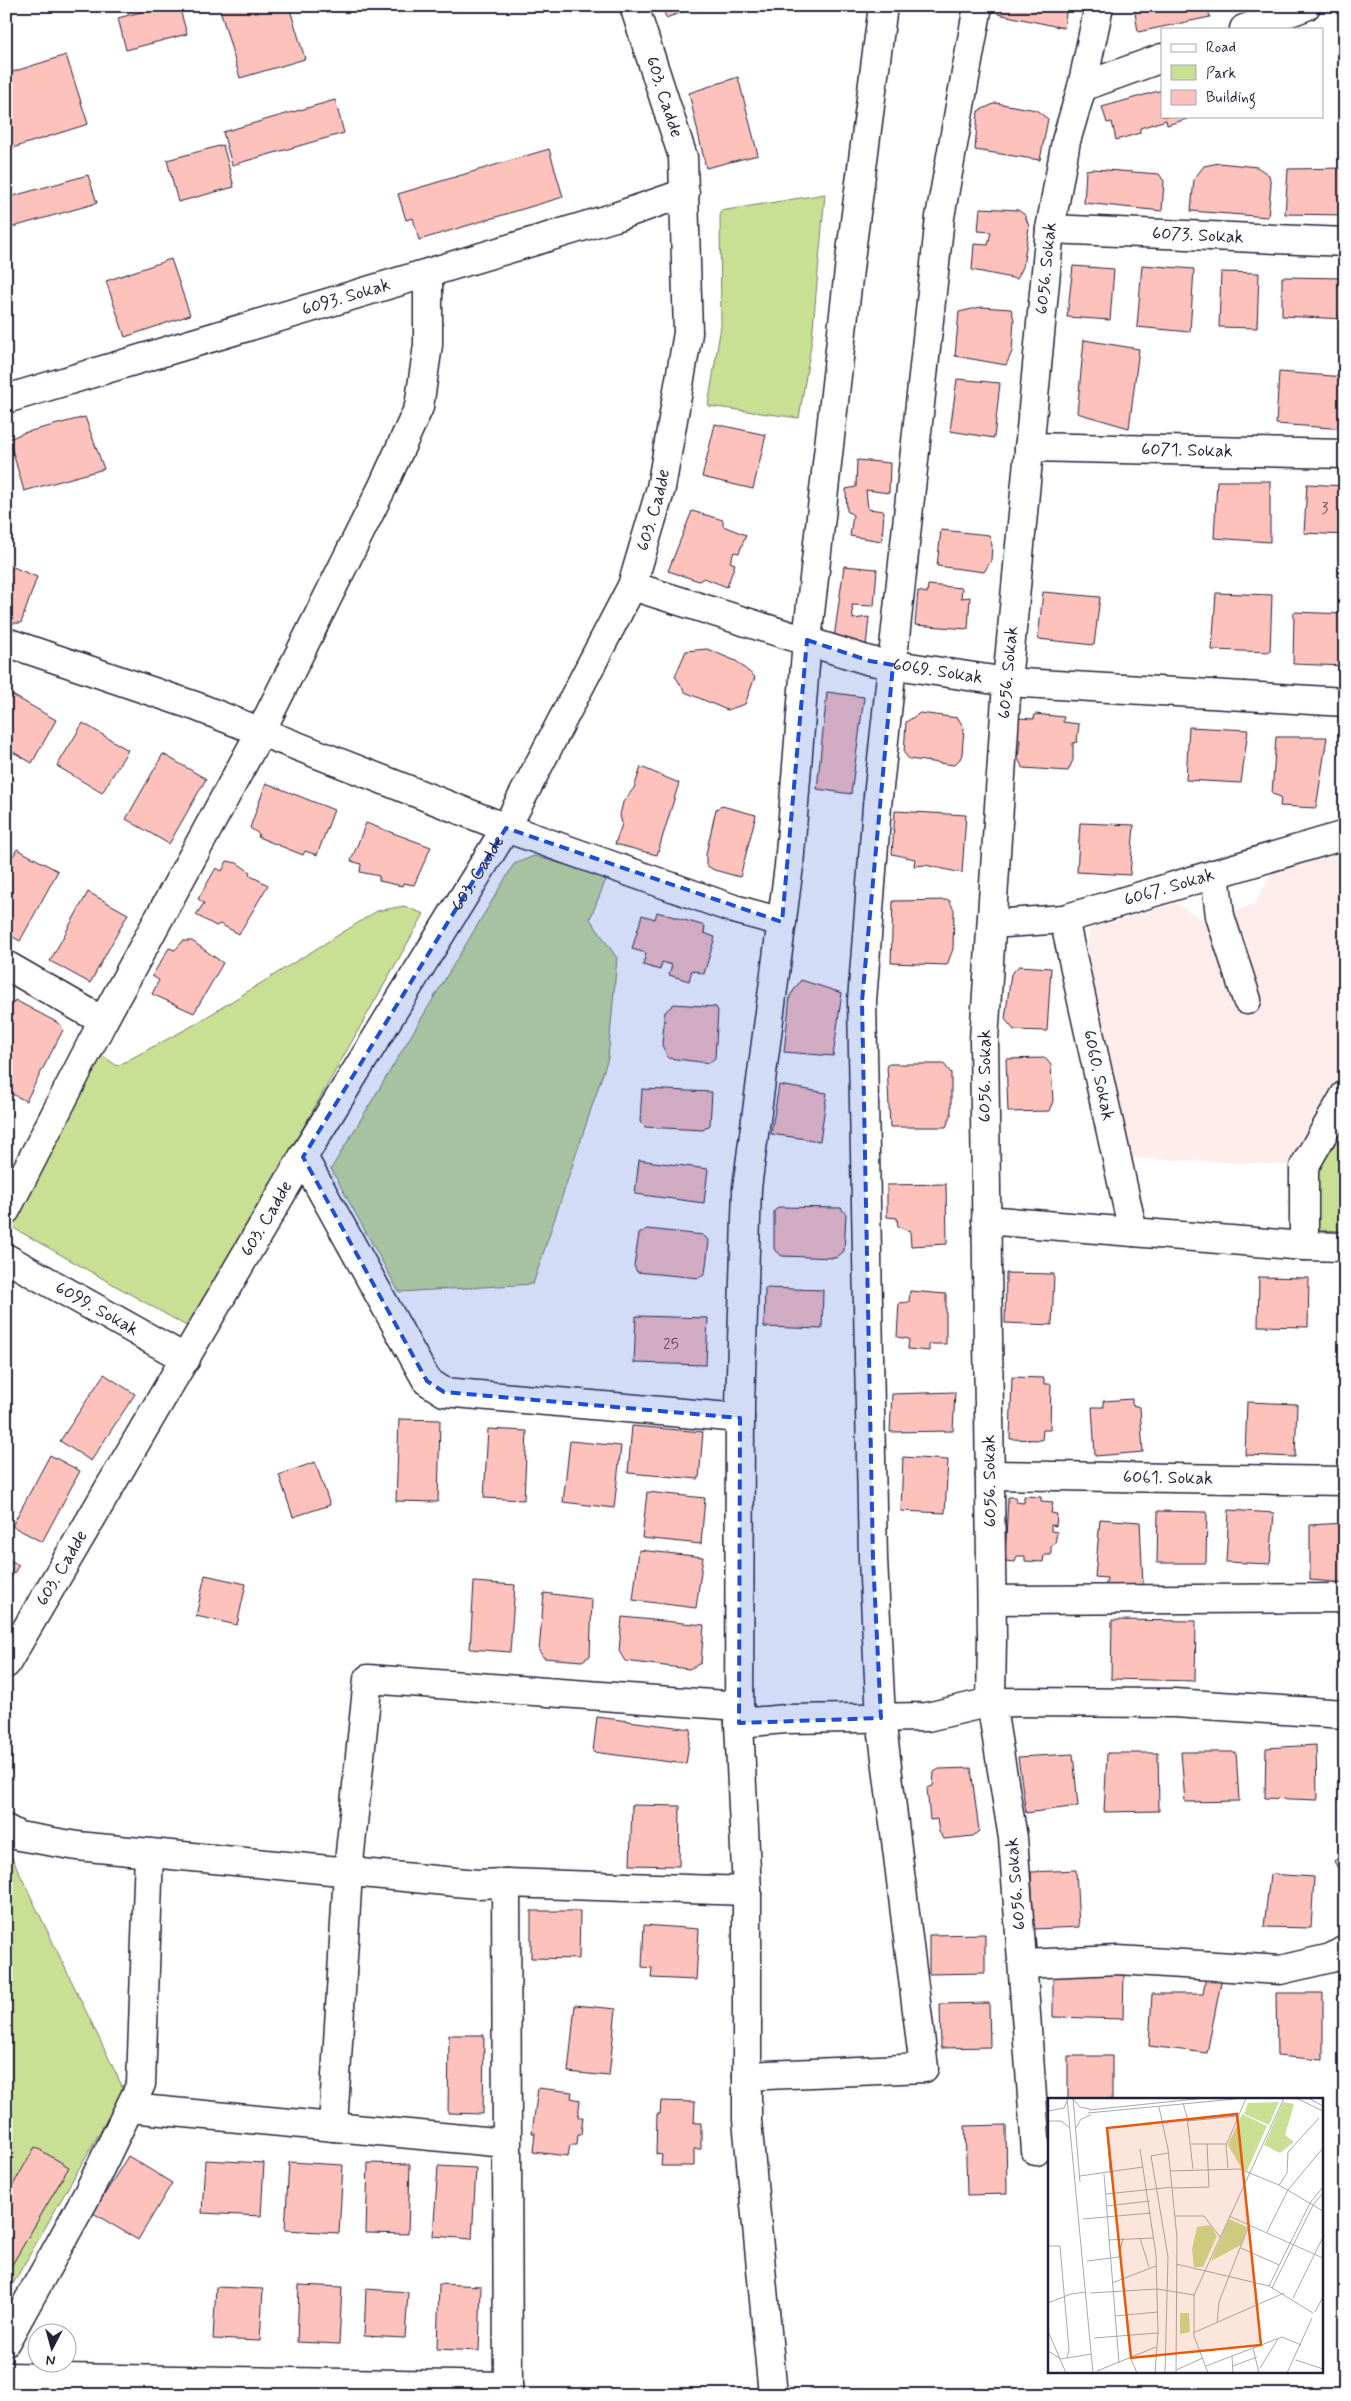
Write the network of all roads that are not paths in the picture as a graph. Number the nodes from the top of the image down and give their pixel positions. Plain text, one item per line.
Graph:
1 (634, 6) edge
2 (883, 6) edge
3 (978, 6) edge
4 (1099, 6) edge
5 (1306, 6) edge
6 (1247, 28) edge
7 (1161, 58) edge
8 (1082, 87) junction
9 (685, 193) junction
10 (1050, 229) junction
11 (1345, 242) edge
12 (428, 273) junction
13 (6, 399) edge
14 (1029, 447) junction
15 (1345, 454) edge
16 (632, 586) junction
17 (806, 640) junction
18 (6, 642) edge
19 (893, 665) junction
20 (1008, 682) junction
21 (1345, 702) edge
22 (261, 731) junction
23 (506, 828) junction
24 (1345, 835) edge
25 (1215, 874) junction
26 (1064, 919) junction
27 (782, 922) junction
28 (992, 924) junction
29 (6, 965) edge
30 (1247, 1000) dead end
31 (103, 1020) junction
32 (1345, 1095) edge
33 (304, 1157) junction
34 (6, 1210) edge
35 (986, 1220) junction
36 (1133, 1232) junction
37 (1304, 1246) junction
38 (1345, 1246) edge
39 (6, 1258) edge
40 (186, 1359) junction
41 (740, 1418) junction
42 (990, 1476) junction
43 (1345, 1481) edge
44 (1345, 1598) edge
45 (992, 1600) junction
46 (6, 1664) edge
47 (991, 1702) junction
48 (739, 1714) junction
49 (1345, 1714) edge
50 (881, 1718) junction
51 (6, 1830) edge
52 (149, 1853) junction
53 (348, 1872) junction
54 (506, 1883) junction
55 (747, 1891) junction
56 (1345, 1950) edge
57 (1023, 1964) junction
58 (747, 2076) junction
59 (130, 2108) junction
60 (333, 2127) junction
61 (506, 2142) junction
62 (1036, 2151) dead end
63 (6, 2341) edge
64 (6, 2377) edge
65 (508, 2390) edge
66 (773, 2395) edge

1 - 9 street, 603. Cadde
2 - 17 street
3 - 19 street
4 - 8 street, 6056. Sokak
5 - 6 street
7 - 8 street
8 - 10 street, 6056. Sokak
9 - 12 street, 6093. Sokak
9 - 16 street, 603. Cadde
10 - 11 street, 6073. Sokak
10 - 14 street, 6056. Sokak
12 - 13 street, 6093. Sokak
12 - 22 street
14 - 15 street, 6071. Sokak
14 - 20 street, 6056. Sokak
16 - 17 street, 6069. Sokak
16 - 23 street, 603. Cadde
17 - 19 street, 6069. Sokak
17 - 27 street
18 - 22 street
19 - 20 street, 6069. Sokak
19 - 50 street
20 - 21 street, 6069. Sokak
20 - 28 street, 6056. Sokak
22 - 23 street
22 - 31 street
23 - 27 street
23 - 33 street, 603. Cadde
24 - 25 street, 6067. Sokak
25 - 26 street, 6067. Sokak
25 - 30 street
26 - 28 street, 6067. Sokak
26 - 36 street, 6060. Sokak
27 - 41 street
28 - 35 street, 6056. Sokak
29 - 31 street
31 - 34 street
32 - 37 street
33 - 40 street, 603. Cadde
33 - 41 street
35 - 36 street
35 - 42 street, 6056. Sokak
36 - 37 street
37 - 38 street
39 - 40 street, 6099. Sokak
40 - 46 street, 603. Cadde
41 - 48 street
42 - 43 street, 6061. Sokak
42 - 45 street, 6056. Sokak
44 - 45 street
45 - 47 street, 6056. Sokak
47 - 49 street
47 - 50 street
47 - 57 street, 6056. Sokak
48 - 50 street
48 - 53 street
48 - 55 street
50 - 58 street
51 - 52 street
52 - 53 street
52 - 59 street
53 - 54 street
53 - 60 street
54 - 55 street
54 - 61 street
55 - 58 street
56 - 57 street
57 - 62 street, 6056. Sokak
58 - 66 street
59 - 60 street
59 - 63 street
60 - 61 street
61 - 65 street
64 - 65 street

